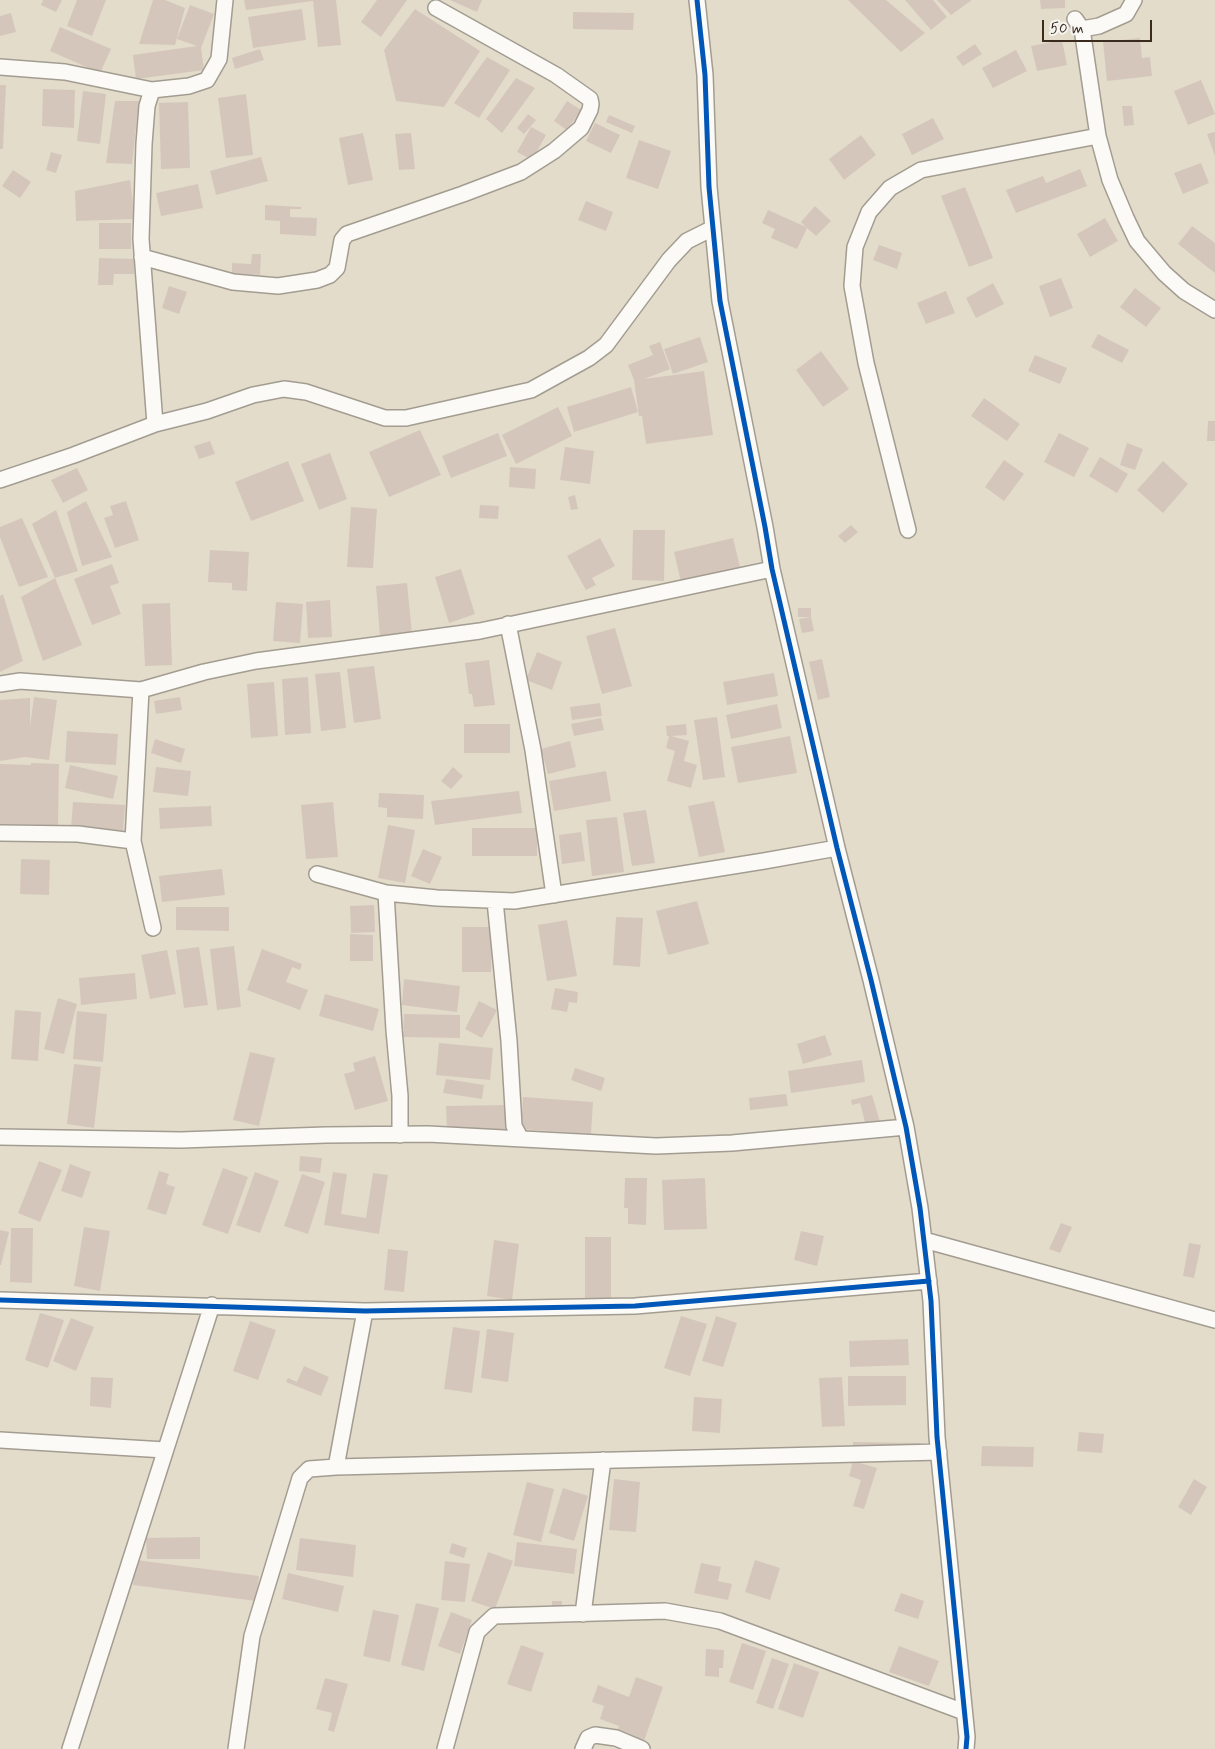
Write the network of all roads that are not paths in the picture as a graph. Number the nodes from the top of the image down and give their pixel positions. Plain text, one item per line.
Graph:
1 (225, 0) edge
2 (697, 0) edge
3 (1134, 0) edge
4 (436, 8) dead end
5 (0, 67) edge
6 (152, 90) junction
7 (1098, 136) junction
8 (713, 228) junction
9 (142, 257) junction
10 (1215, 310) edge
11 (155, 424) junction
12 (0, 480) edge
13 (908, 530) dead end
14 (772, 569) junction
15 (508, 624) junction
16 (0, 684) edge
17 (140, 690) junction
18 (0, 833) edge
19 (133, 841) junction
20 (837, 848) junction
21 (316, 874) dead end
22 (386, 893) junction
23 (554, 895) junction
24 (495, 901) junction
25 (153, 928) dead end
26 (906, 1127) junction
27 (400, 1135) junction
28 (0, 1136) edge
29 (521, 1139) junction
30 (924, 1240) junction
31 (929, 1281) junction
32 (0, 1300) edge
33 (212, 1305) junction
34 (365, 1310) junction
35 (1215, 1320) edge
36 (0, 1440) edge
37 (166, 1450) junction
38 (939, 1452) junction
39 (602, 1460) junction
40 (336, 1467) junction
41 (583, 1614) junction
42 (964, 1712) junction
43 (70, 1749) edge
44 (236, 1749) edge
45 (446, 1749) edge
46 (583, 1749) edge
47 (642, 1749) edge
48 (966, 1749) edge

1 - 6 street
2 - 8 street
3 - 7 street
4 - 9 street
5 - 6 street
6 - 9 street
7 - 10 street
7 - 13 street
8 - 11 street
8 - 14 street
9 - 11 street
11 - 12 street
14 - 15 street
14 - 20 street
15 - 17 street
15 - 23 street
16 - 17 street
17 - 19 street
18 - 19 street
19 - 25 street
20 - 23 street
20 - 26 street
21 - 22 street
22 - 24 street
22 - 27 street
23 - 24 street
24 - 29 street
26 - 29 street
26 - 30 street
27 - 28 street
27 - 29 street
30 - 31 street
30 - 35 street
31 - 34 street
31 - 38 street
32 - 33 street
33 - 34 street
33 - 37 street
34 - 40 street
36 - 37 street
37 - 43 street
38 - 39 street
38 - 42 street
39 - 40 street
39 - 41 street
40 - 44 street
41 - 42 street
41 - 45 street
42 - 48 street
46 - 47 street

